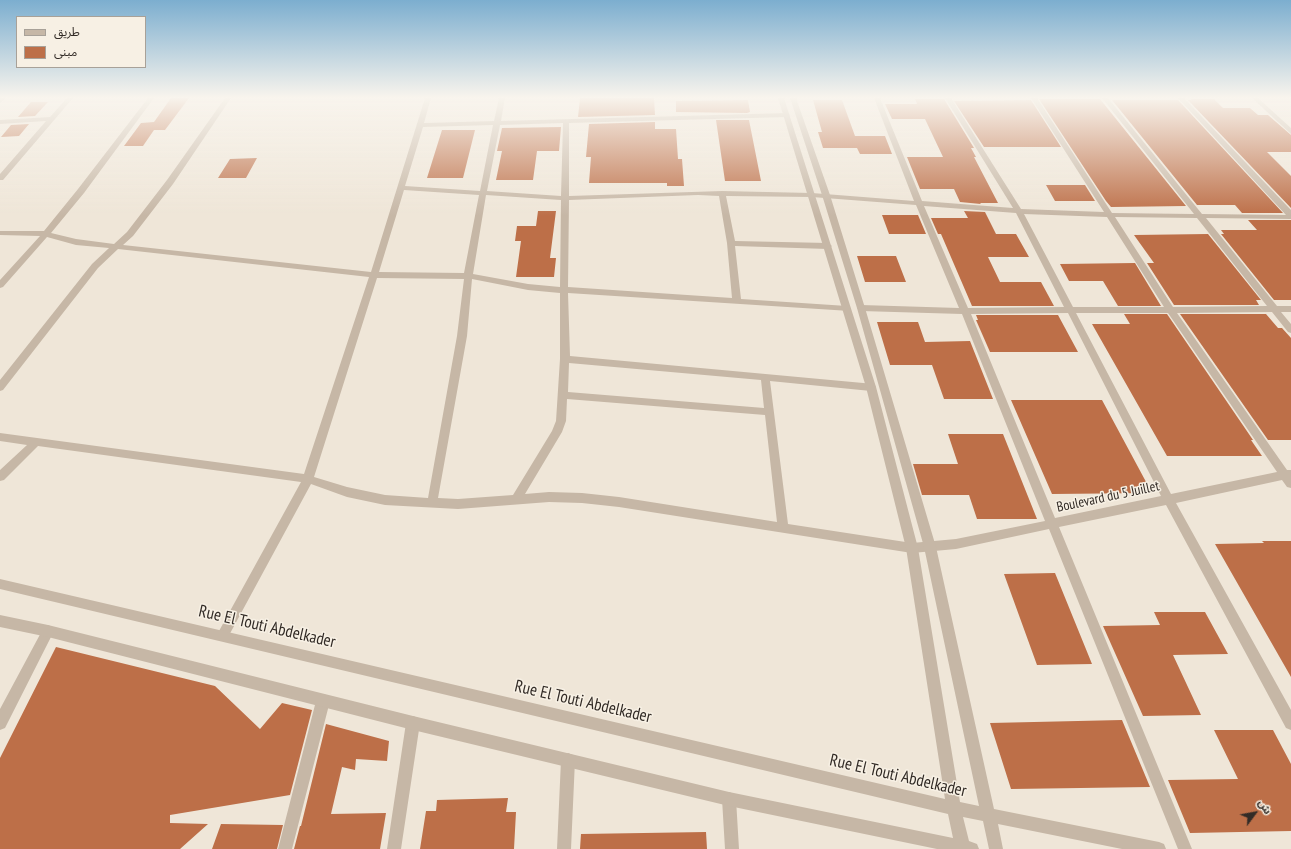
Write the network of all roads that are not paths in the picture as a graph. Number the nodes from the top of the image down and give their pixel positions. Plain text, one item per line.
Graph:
1 (35, 138) edge
2 (121, 138) edge
3 (201, 138) edge
4 (416, 138) edge
5 (495, 138) edge
6 (566, 138) edge
7 (794, 138) edge
8 (806, 138) edge
9 (893, 138) edge
10 (973, 138) edge
11 (1060, 138) edge
12 (1137, 138) edge
13 (1218, 138) edge
14 (0, 178) edge
15 (401, 188) junction
16 (483, 193) junction
17 (722, 193) junction
18 (812, 195) junction
19 (826, 195) junction
20 (565, 198) junction
21 (919, 203) junction
22 (1019, 211) junction
23 (1110, 215) junction
24 (1291, 216) edge
25 (1200, 217) junction
26 (0, 233) edge
27 (46, 234) junction
28 (732, 243) junction
29 (117, 246) junction
30 (828, 246) junction
31 (374, 275) junction
32 (468, 276) junction
33 (0, 285) edge
34 (564, 290) junction
35 (737, 302) junction
36 (861, 308) junction
37 (1273, 308) junction
38 (1291, 308) edge
39 (847, 309) junction
40 (1070, 310) junction
41 (1171, 310) junction
42 (965, 311) junction
43 (1291, 330) edge
44 (565, 359) junction
45 (765, 378) junction
46 (0, 387) edge
47 (871, 387) junction
48 (562, 395) junction
49 (769, 412) junction
50 (0, 437) edge
51 (36, 442) junction
52 (0, 477) edge
53 (1289, 478) edge
54 (308, 479) junction
55 (516, 499) junction
56 (1168, 499) junction
57 (432, 503) junction
58 (1053, 525) junction
59 (782, 527) junction
60 (930, 547) junction
61 (912, 548) junction
62 (0, 584) edge
63 (0, 620) edge
64 (48, 631) junction
65 (223, 635) junction
66 (323, 701) junction
67 (0, 723) edge
68 (1291, 723) edge
69 (413, 724) junction
70 (568, 760) junction
71 (729, 799) junction
72 (954, 808) junction
73 (989, 816) junction
74 (966, 848) edge
75 (285, 849) edge
76 (394, 849) edge
77 (564, 849) edge
78 (732, 849) edge
79 (996, 849) edge
80 (1159, 849) edge
81 (1185, 849) edge

1 - 14 street
2 - 27 street
3 - 29 street
4 - 15 street
5 - 16 street
6 - 20 street
7 - 18 street
8 - 19 street
9 - 21 street
10 - 22 street
11 - 23 street
12 - 25 street
13 - 24 street
15 - 16 street
15 - 31 street
16 - 20 street
16 - 32 street
17 - 18 street
17 - 20 street
17 - 28 street
18 - 19 street
18 - 30 street
19 - 21 street
19 - 36 street
20 - 34 street
21 - 22 street
21 - 42 street
22 - 23 street
22 - 40 street
23 - 25 street
23 - 41 street
24 - 25 street
25 - 37 street
26 - 27 street
27 - 29 street
27 - 33 street
28 - 30 street
28 - 35 street
29 - 31 street
29 - 46 street
30 - 39 street
31 - 32 street
31 - 54 street
32 - 34 street
32 - 57 street
34 - 35 street
34 - 44 street
35 - 39 street
36 - 42 street
36 - 60 street
37 - 38 street
37 - 41 street
37 - 43 street
39 - 47 street
40 - 41 street
40 - 42 street
40 - 56 street
41 - 53 street
42 - 58 street
44 - 45 street
44 - 48 street
45 - 47 street
45 - 49 street
47 - 61 street
48 - 49 street
48 - 55 street
49 - 59 street
50 - 51 street, Boulevard du 5 Juillet
51 - 52 street
51 - 54 street, Boulevard du 5 Juillet
53 - 56 street, Boulevard du 5 Juillet
54 - 57 street, Boulevard du 5 Juillet
54 - 65 street
55 - 57 street, Boulevard du 5 Juillet
55 - 59 street, Boulevard du 5 Juillet
56 - 58 street, Boulevard du 5 Juillet
56 - 68 street
58 - 60 street, Boulevard du 5 Juillet
58 - 81 street
59 - 61 street, Boulevard du 5 Juillet
60 - 61 street, Boulevard du 5 Juillet
60 - 73 street
61 - 72 street
62 - 65 street, Rue El Touti Abdelkader
63 - 64 street
64 - 66 street
64 - 67 street
65 - 72 street, Rue El Touti Abdelkader
66 - 69 street
66 - 75 street
69 - 70 street
69 - 76 street
70 - 71 street
70 - 77 street
71 - 74 street
71 - 78 street
72 - 73 street, Rue El Touti Abdelkader
72 - 74 street
73 - 79 street
73 - 80 street, Rue El Touti Abdelkader

